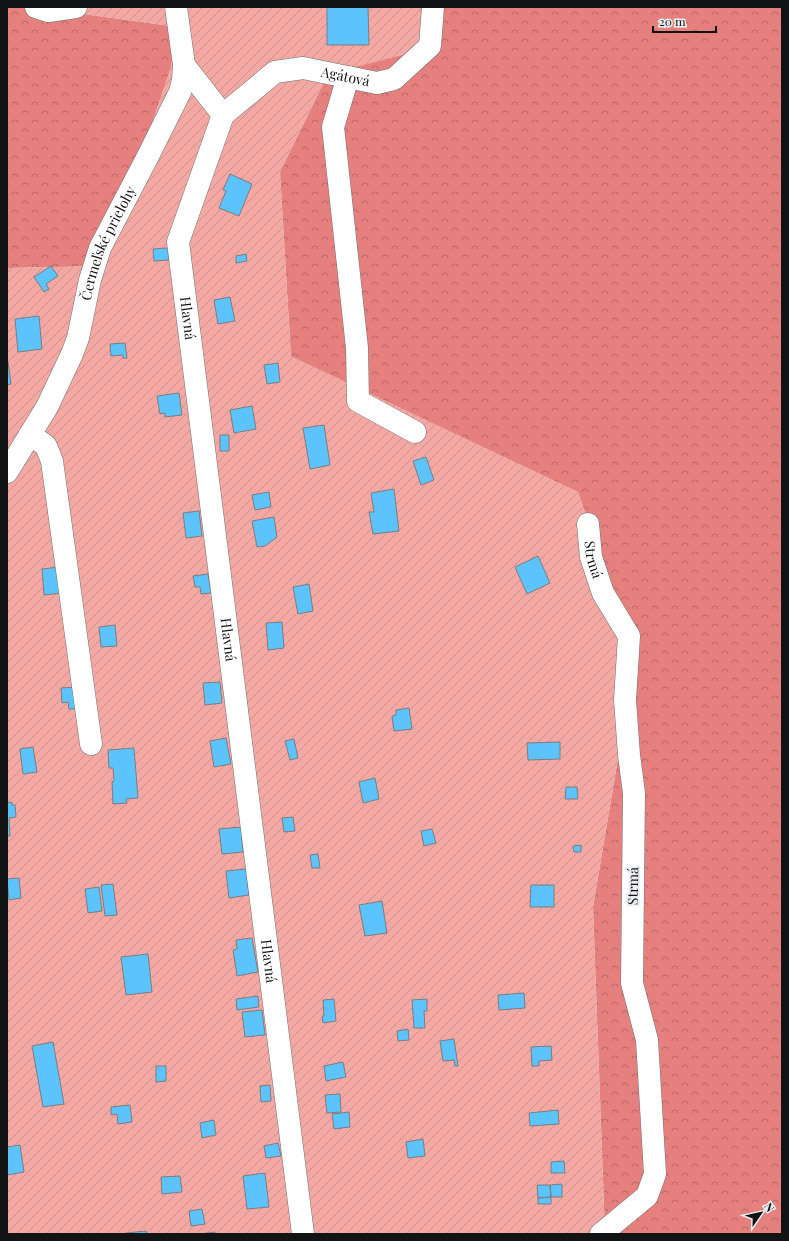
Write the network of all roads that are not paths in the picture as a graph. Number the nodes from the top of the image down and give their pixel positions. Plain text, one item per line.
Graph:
1 (36, 7) edge
2 (76, 7) edge
3 (175, 7) edge
4 (433, 7) edge
5 (184, 65) junction
6 (348, 77) junction
7 (223, 115) junction
8 (416, 432) dead end
9 (30, 434) junction
10 (7, 472) edge
11 (588, 524) dead end
12 (91, 744) dead end
13 (303, 1234) edge
14 (601, 1234) edge

1 - 2 street
3 - 5 street, Čermeľské prielohy
4 - 6 street, Agátová
5 - 7 street
5 - 9 street, Čermeľské prielohy
6 - 7 street, Agátová
6 - 8 street
7 - 13 street, Hlavná
9 - 10 street, Čermeľské prielohy
9 - 12 street
11 - 14 street, Strmá

